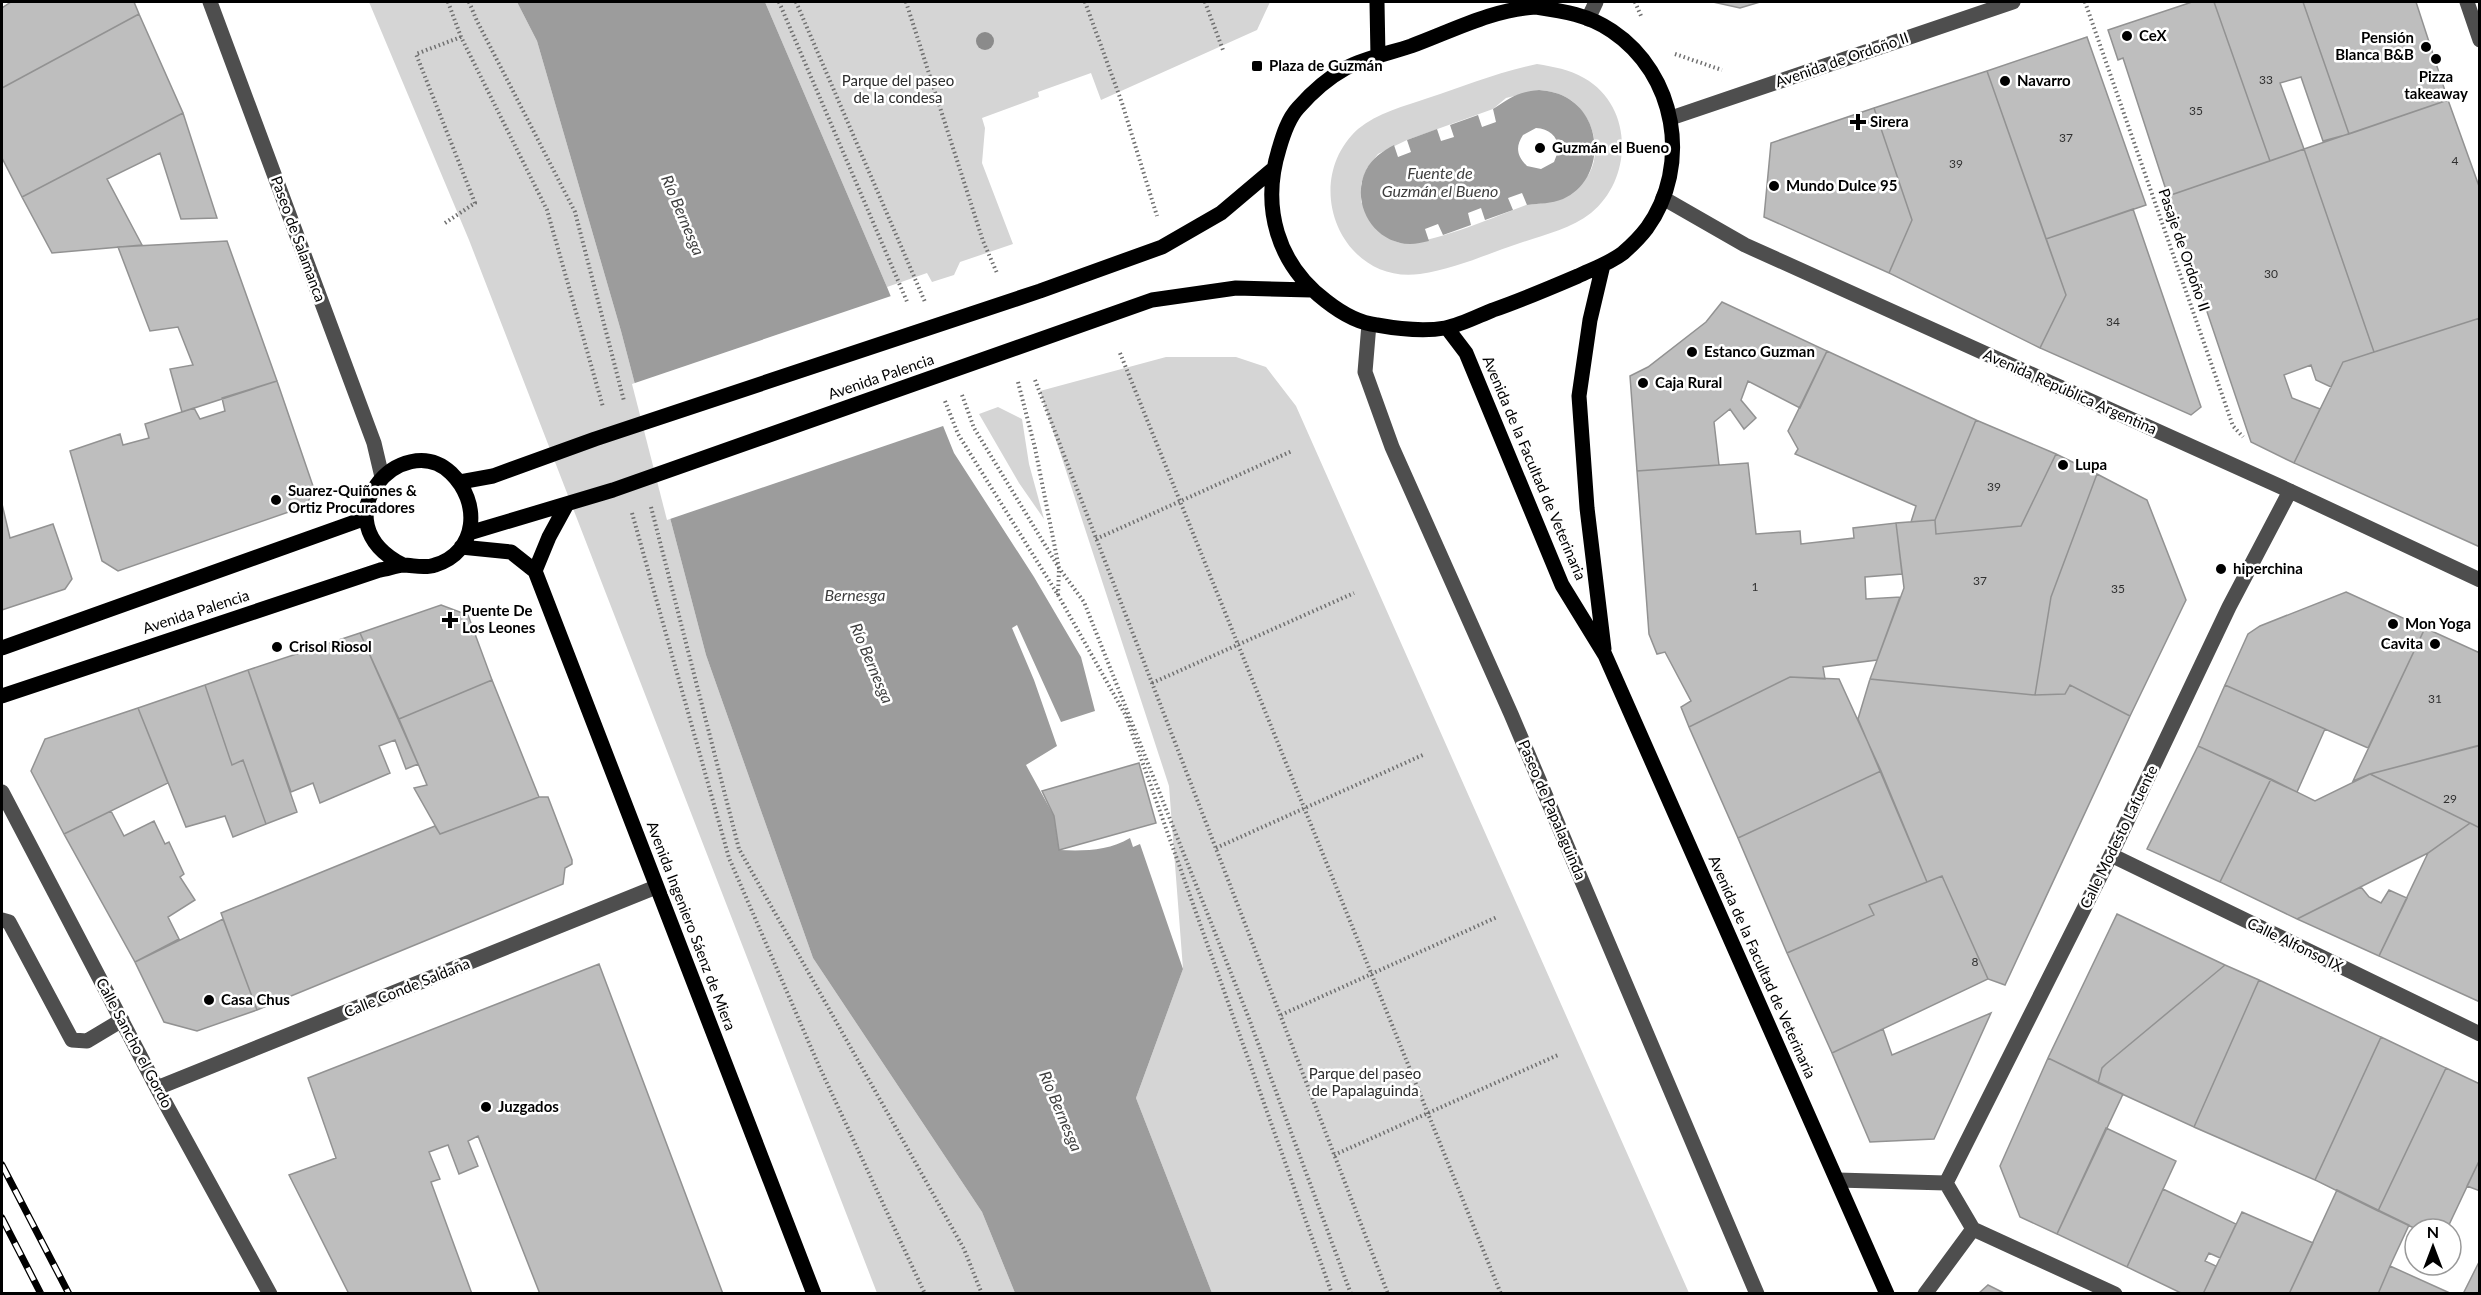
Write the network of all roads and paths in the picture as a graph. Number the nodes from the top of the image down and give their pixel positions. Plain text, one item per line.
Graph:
1 (210, 2) edge
2 (448, 2) edge
3 (469, 2) edge
4 (779, 2) edge
5 (796, 2) edge
6 (906, 2) edge
7 (1085, 2) edge
8 (1205, 2) edge
9 (1377, 2) edge
10 (1596, 2) edge
11 (2013, 2) edge
12 (2085, 2) edge
13 (2467, 2) edge
14 (1519, 5) edge
15 (1588, 19) junction
16 (461, 37) junction
17 (2480, 40) edge
18 (1223, 50) dead end
19 (1378, 57) junction
20 (1671, 118) junction
21 (1272, 170) junction
22 (1663, 198) junction
23 (1158, 217) dead end
24 (445, 224) dead end
25 (1603, 265) junction
26 (996, 273) dead end
27 (1311, 290) junction
28 (928, 310) dead end
29 (912, 315) dead end
30 (1369, 324) junction
31 (1448, 327) junction
32 (1120, 353) dead end
33 (1035, 380) dead end
34 (1018, 382) dead end
35 (958, 385) dead end
36 (941, 390) dead end
37 (626, 409) dead end
38 (604, 414) dead end
39 (2247, 442) dead end
40 (1292, 452) dead end
41 (382, 477) junction
42 (460, 482) junction
43 (2290, 490) junction
44 (650, 501) dead end
45 (1181, 502) junction
46 (567, 504) junction
47 (630, 506) dead end
48 (366, 518) junction
49 (469, 533) junction
50 (1096, 539) junction
51 (461, 547) junction
52 (403, 566) junction
53 (1059, 568) junction
54 (535, 571) junction
55 (2480, 579) edge
56 (1354, 593) dead end
57 (1058, 595) junction
58 (1238, 645) junction
59 (2, 648) edge
60 (1605, 655) junction
61 (1152, 683) junction
62 (2, 696) edge
63 (1425, 754) dead end
64 (2, 792) edge
65 (1305, 808) junction
66 (1216, 848) junction
67 (2111, 855) junction
68 (656, 887) junction
69 (1497, 917) dead end
70 (2, 920) edge
71 (1372, 974) junction
72 (1281, 1015) junction
73 (122, 1020) junction
74 (2480, 1034) edge
75 (1558, 1055) dead end
76 (157, 1088) junction
77 (1428, 1113) junction
78 (1334, 1155) junction
79 (1837, 1180) junction
80 (1946, 1183) junction
81 (1973, 1229) junction
82 (270, 1293) edge
83 (814, 1293) edge
84 (925, 1293) edge
85 (982, 1293) edge
86 (1332, 1293) edge
87 (1351, 1293) edge
88 (1388, 1293) edge
89 (1501, 1293) edge
90 (1757, 1293) edge
91 (1887, 1293) edge
92 (1925, 1293) edge
93 (2115, 1293) edge

1 - 41 street, Paseo de Salamanca
2 - 16 path
3 - 37 path
4 - 29 path
5 - 28 path
6 - 26 path
7 - 23 path
8 - 18 path
9 - 19 main road
10 - 15 street
11 - 20 street, Avenida de Ordoño II
12 - 39 path, Pasaje de Ordoño II
13 - 17 street
14 - 15 main road
14 - 19 main road
15 - 20 main road
16 - 24 path
16 - 38 path
19 - 21 main road
20 - 22 main road
21 - 27 main road
21 - 42 main road, Avenida Palencia
22 - 25 main road
22 - 43 street, Avenida República Argentina
25 - 31 main road
25 - 60 main road, Avenida de la Facultad de Veterinaria
27 - 30 main road
27 - 46 main road, Avenida Palencia
30 - 31 main road
30 - 90 street, Paseo de Papalaguinda
31 - 60 main road, Avenida de la Facultad de Veterinaria
32 - 45 path
33 - 50 path
34 - 53 path
35 - 53 path
36 - 57 path
40 - 45 path
41 - 42 main road
41 - 48 main road
42 - 49 main road, Avenida Palencia
43 - 55 street, Avenida República Argentina
43 - 67 street, Calle Modesto Lafuente
44 - 85 path
45 - 50 path
45 - 58 path
46 - 49 main road, Avenida Palencia
46 - 54 main road
47 - 84 path
48 - 52 main road
48 - 59 main road, Avenida Palencia
49 - 51 main road, Avenida Palencia
50 - 61 path
51 - 52 main road, Avenida Palencia
51 - 54 main road
52 - 62 main road, Avenida Palencia
53 - 57 path
53 - 87 path
54 - 68 main road, Avenida Ingeniero Sáenz de Miera
56 - 58 path
57 - 86 path
58 - 61 path
58 - 65 path
60 - 79 main road, Avenida de la Facultad de Veterinaria
61 - 66 path
63 - 65 path
64 - 73 street, Calle Sancho el Gordo
65 - 66 path
65 - 71 path
66 - 72 path
67 - 74 street, Calle Alfonso IX
67 - 80 street, Calle Modesto Lafuente
68 - 76 street, Calle Conde Saldaña
68 - 83 main road, Avenida Ingeniero Sáenz de Miera
69 - 71 path
70 - 73 street
71 - 72 path
71 - 77 path
72 - 78 path
73 - 76 street, Calle Sancho el Gordo
75 - 77 path
76 - 82 street, Calle Sancho el Gordo
77 - 78 path
77 - 89 path
78 - 88 path
79 - 80 street
79 - 91 main road, Avenida de la Facultad de Veterinaria
80 - 81 street
81 - 92 street
81 - 93 street

